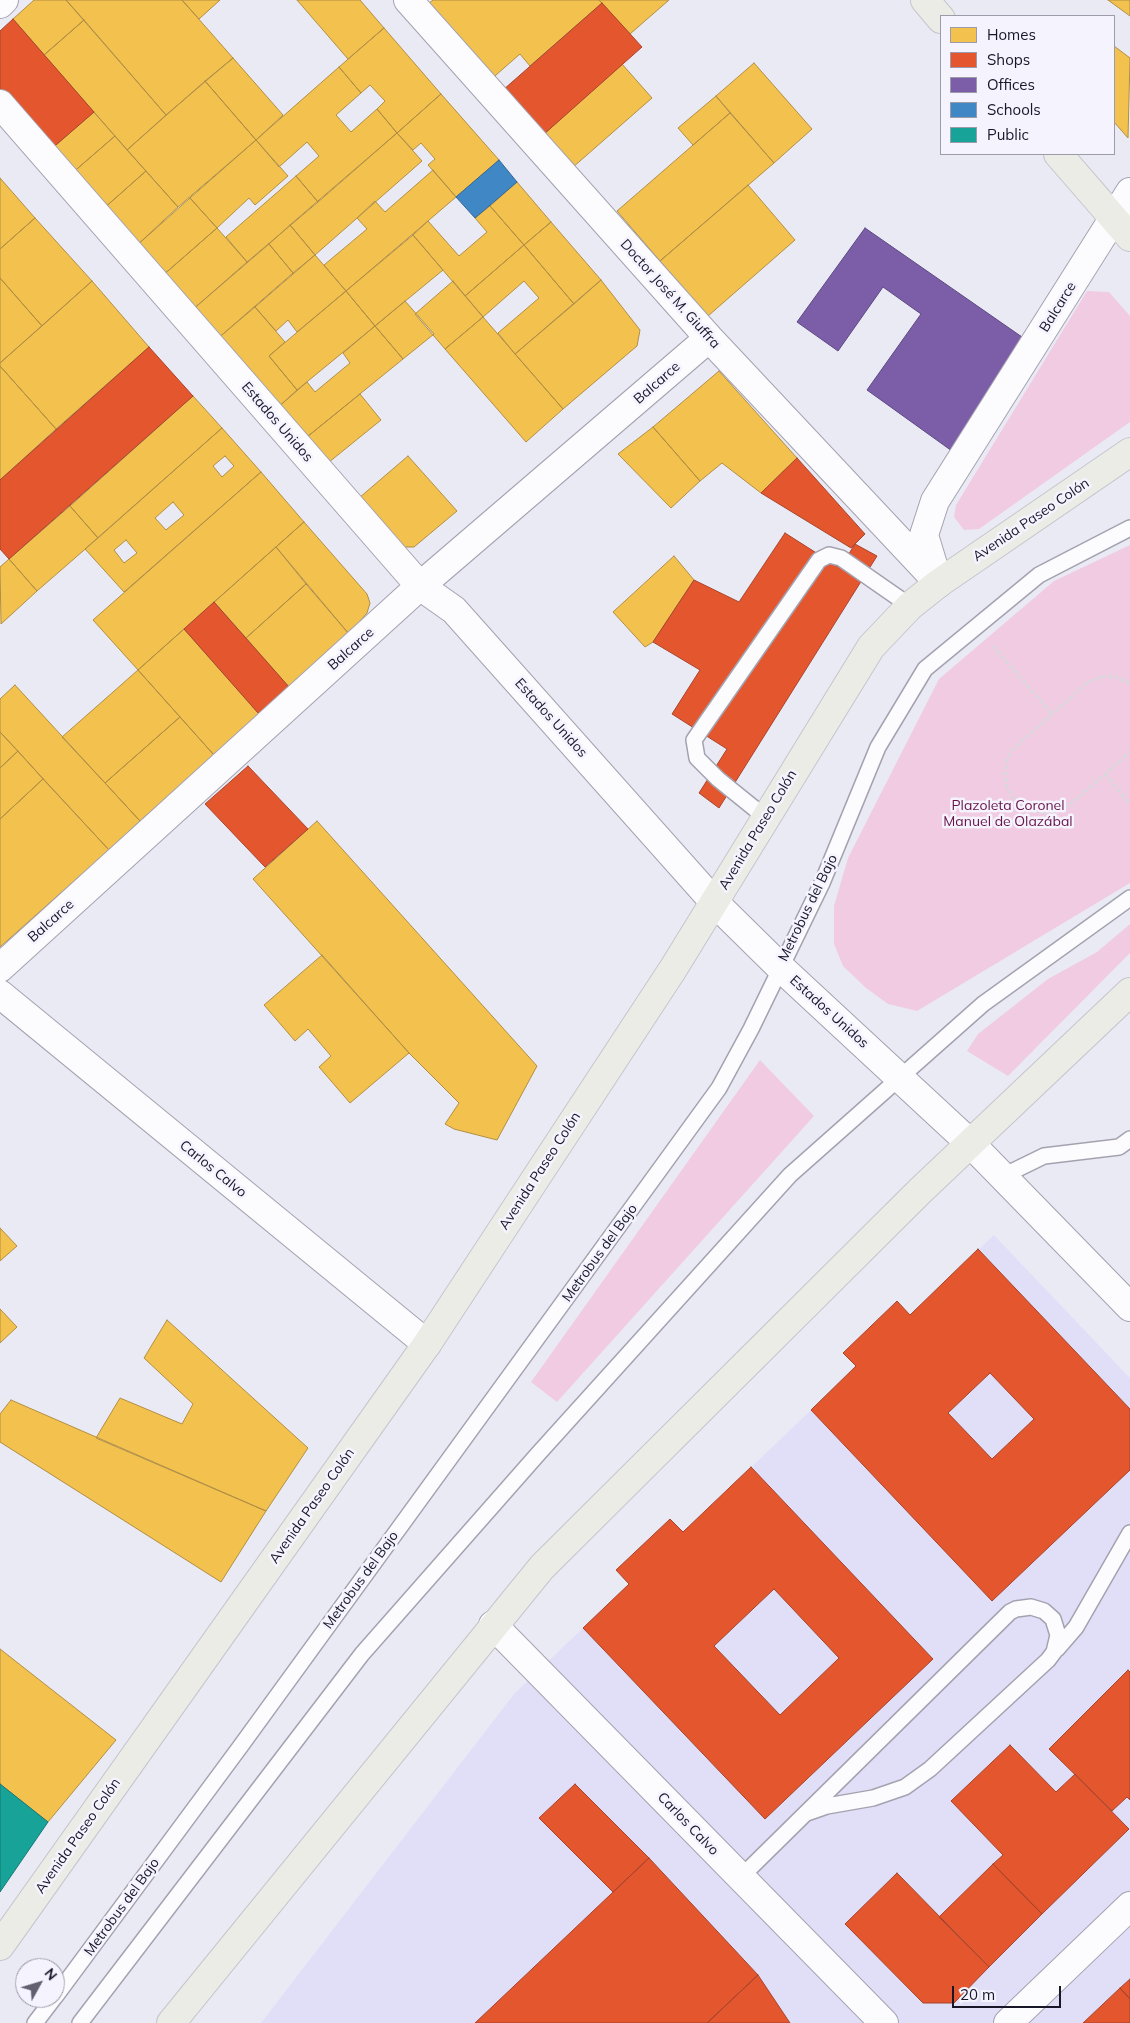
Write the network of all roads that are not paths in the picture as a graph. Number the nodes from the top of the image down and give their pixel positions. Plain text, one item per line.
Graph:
1 (4, 0) edge
2 (408, 0) edge
3 (925, 0) edge
4 (0, 4) edge
5 (940, 18) edge
6 (0, 104) edge
7 (1059, 155) edge
8 (1130, 192) edge
9 (1122, 227) edge
10 (709, 338) junction
11 (1130, 452) edge
12 (1130, 528) edge
13 (939, 583) junction
14 (420, 586) junction
15 (910, 606) junction
16 (765, 817) junction
17 (1130, 898) edge
18 (715, 903) junction
19 (780, 967) junction
20 (0, 968) edge
21 (1130, 992) edge
22 (0, 994) edge
23 (901, 1077) junction
24 (1130, 1139) edge
25 (971, 1144) junction
26 (1003, 1176) junction
27 (1130, 1307) edge
28 (427, 1344) junction
29 (1130, 1533) edge
30 (493, 1625) junction
31 (1054, 1652) junction
32 (807, 1812) junction
33 (741, 1878) junction
34 (1130, 1906) edge
35 (0, 1946) edge
36 (65, 1982) edge
37 (46, 2008) edge
38 (35, 2023) edge
39 (80, 2023) edge
40 (172, 2023) edge
41 (884, 2023) edge
42 (1008, 2023) edge

1 - 4 street
2 - 10 street, Doctor José M. Giuffra
3 - 5 main road
6 - 14 street, Estados Unidos
7 - 9 main road
8 - 9 street, Balcarce
9 - 13 street, Balcarce
10 - 13 street, Doctor José M. Giuffra
10 - 14 street, Balcarce
11 - 13 main road, Avenida Paseo Colón
12 - 19 lane, Metrobus del Bajo
13 - 15 main road, Avenida Paseo Colón
14 - 18 street, Estados Unidos
14 - 20 street, Balcarce
15 - 16 main road, Avenida Paseo Colón
15 - 16 lane
16 - 18 main road, Avenida Paseo Colón
17 - 23 lane
18 - 19 street, Estados Unidos
18 - 28 main road, Avenida Paseo Colón
19 - 23 street, Estados Unidos
19 - 36 lane, Metrobus del Bajo
21 - 25 main road
22 - 28 street, Carlos Calvo
23 - 25 street, Estados Unidos
23 - 39 lane
24 - 26 lane
25 - 26 street, Estados Unidos
25 - 30 main road
26 - 27 street, Estados Unidos
28 - 35 main road, Avenida Paseo Colón
29 - 31 lane
30 - 33 street, Carlos Calvo
30 - 40 main road
31 - 32 lane
31 - 32 lane
32 - 33 lane
33 - 41 street, Carlos Calvo
34 - 42 street
37 - 38 lane, Metrobus del Bajo

